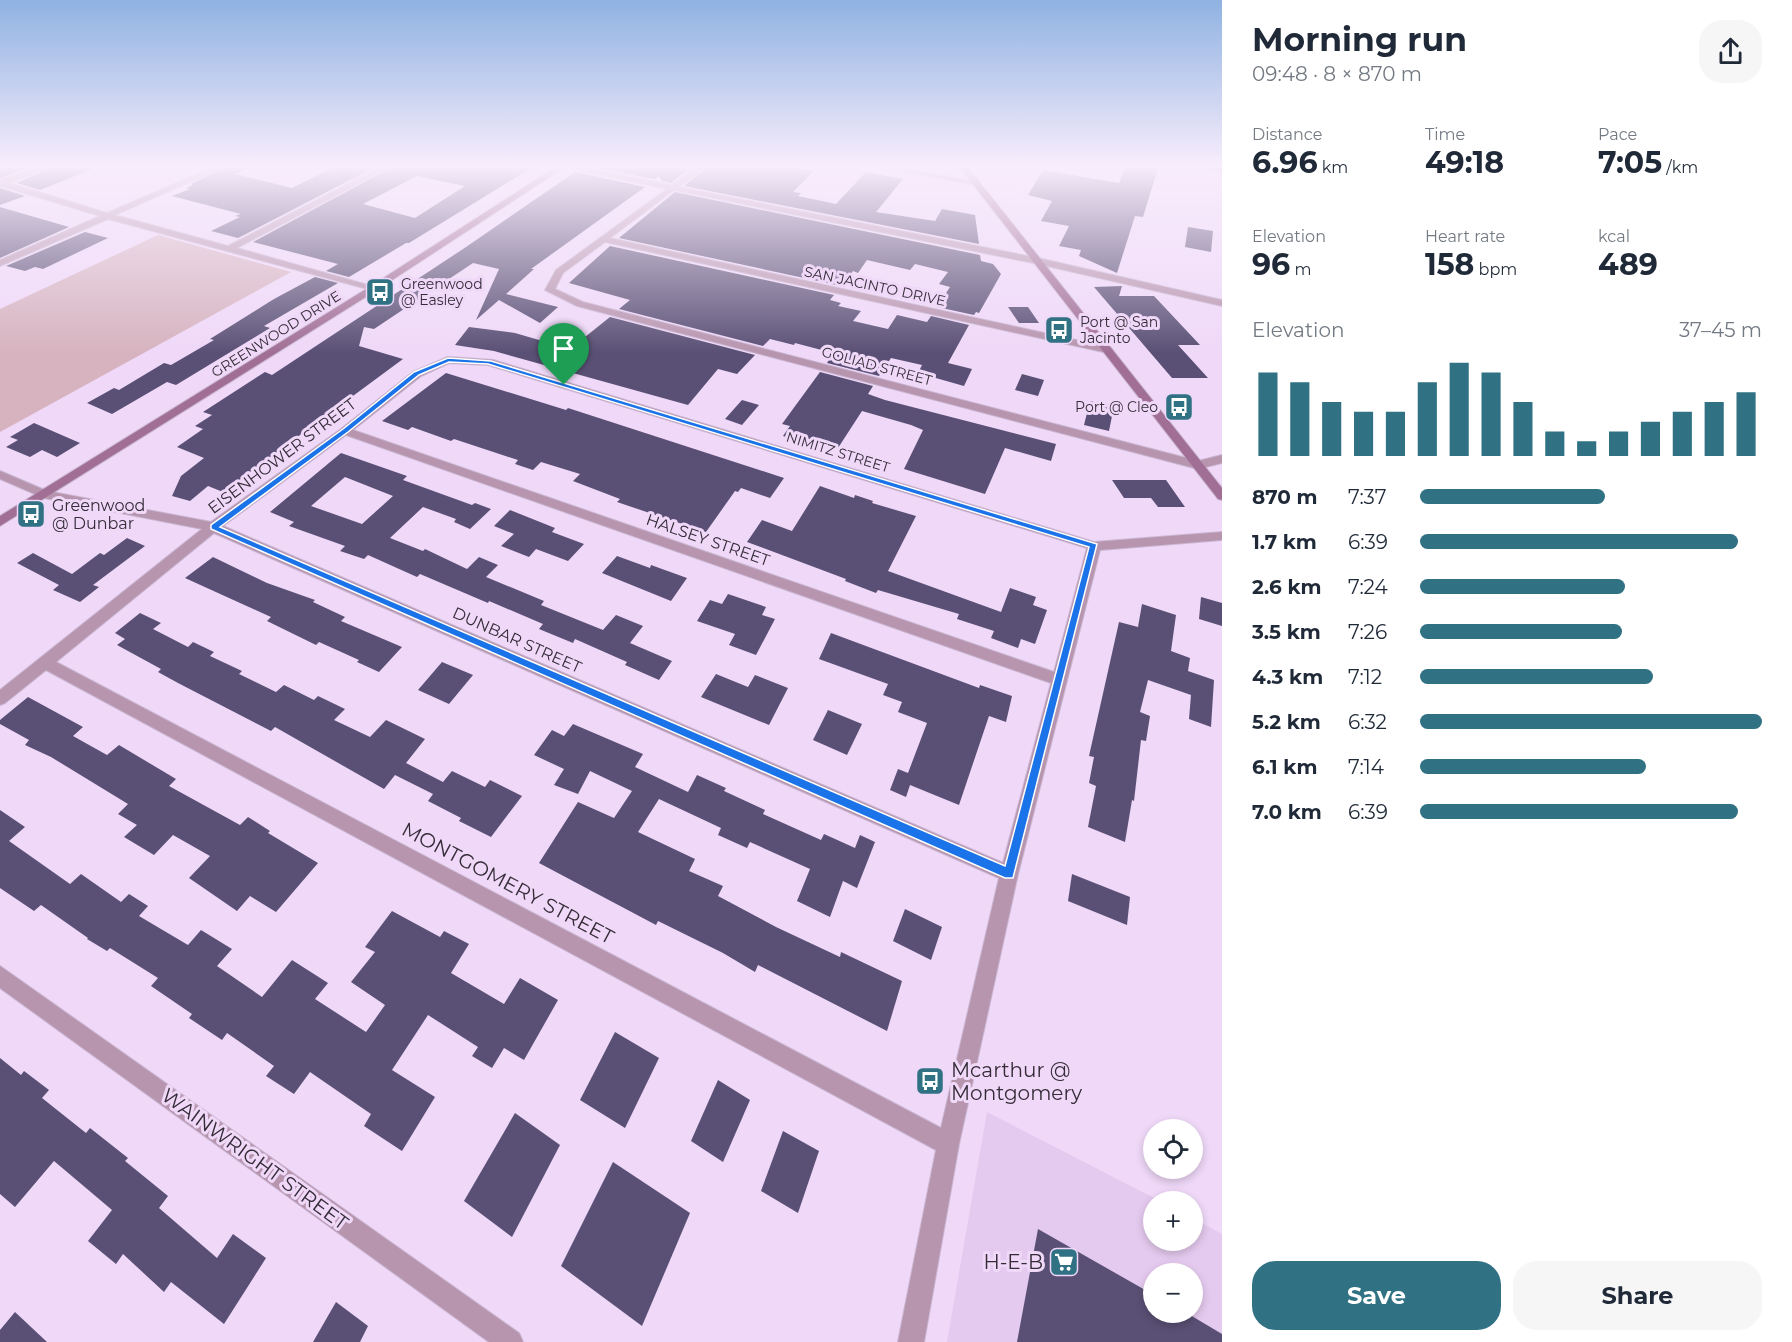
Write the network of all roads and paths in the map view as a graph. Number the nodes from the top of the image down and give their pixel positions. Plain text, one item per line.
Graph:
1 (81, 228) edge
2 (153, 228) edge
3 (270, 228) edge
4 (466, 228) edge
5 (618, 228) edge
6 (868, 228) edge
7 (1011, 228) edge
8 (602, 239) junction
9 (231, 248) junction
10 (1038, 261) junction
11 (0, 263) edge
12 (374, 288) junction
13 (1222, 303) edge
14 (1108, 350) junction
15 (448, 360) joint
16 (345, 430) junction
17 (1222, 459) edge
18 (1198, 465) junction
19 (0, 475) edge
20 (44, 494) junction
21 (1222, 496) edge
22 (0, 522) edge
23 (213, 527) junction
24 (1222, 536) edge
25 (1094, 546) junction
26 (46, 663) junction
27 (1060, 680) junction
28 (0, 699) edge
29 (1009, 874) junction
30 (0, 976) edge
31 (948, 1143) junction
32 (510, 1342) edge
33 (911, 1342) edge

1 - 11 street
2 - 9 street
3 - 9 street
4 - 12 main road, GREENWOOD DRIVE
5 - 8 street
6 - 10 street
7 - 10 main road
8 - 14 street, SAN JACINTO DRIVE
8 - 18 street, GOLIAD STREET
9 - 12 street
10 - 13 street
10 - 14 main road
12 - 20 main road, GREENWOOD DRIVE
14 - 18 main road
15 - 16 street, EISENHOWER STREET
15 - 25 street, NIMITZ STREET
16 - 23 street, EISENHOWER STREET
16 - 27 street, HALSEY STREET
17 - 18 street
18 - 21 main road
19 - 20 street, DUNBAR STREET
20 - 22 main road, GREENWOOD DRIVE
20 - 23 street, DUNBAR STREET
23 - 26 street, EISENHOWER STREET
23 - 29 street, DUNBAR STREET
24 - 25 street, NIMITZ STREET
25 - 27 street
26 - 28 street, EISENHOWER STREET
26 - 31 street, MONTGOMERY STREET
27 - 29 street
29 - 31 street
30 - 32 street, WAINWRIGHT STREET
31 - 33 street

